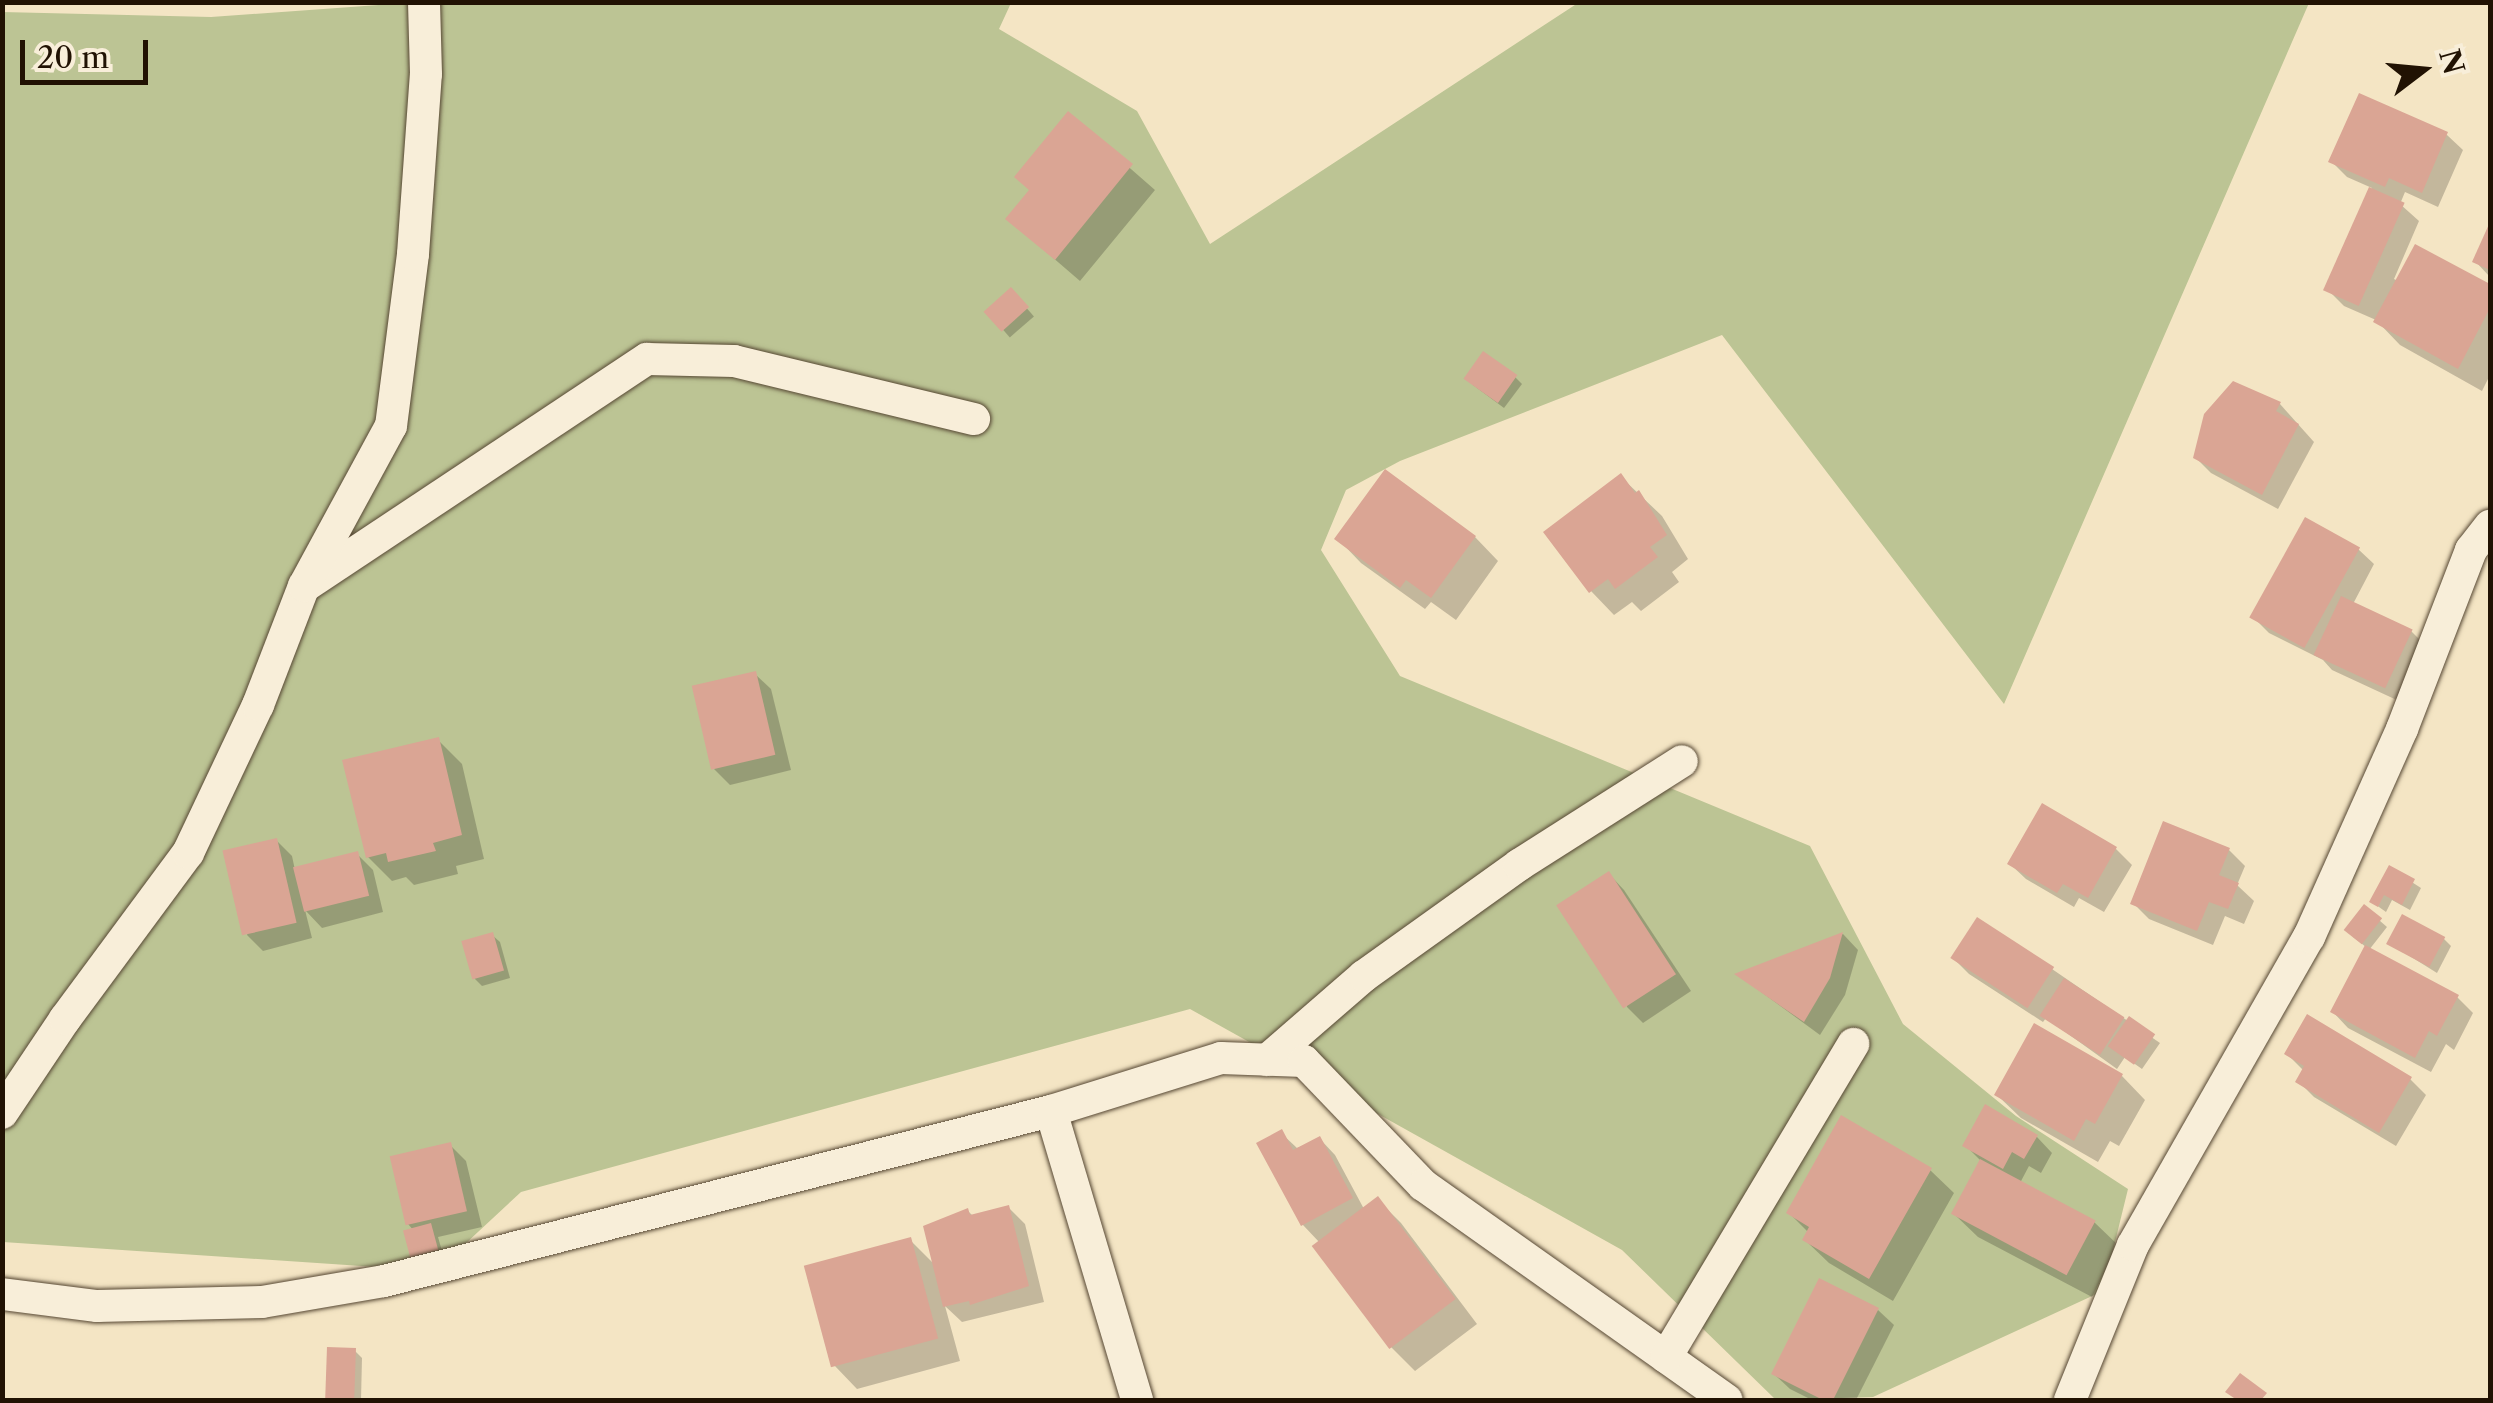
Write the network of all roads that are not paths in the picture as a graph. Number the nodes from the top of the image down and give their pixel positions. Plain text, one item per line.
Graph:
1 (424, 2) edge
2 (974, 419) dead end
3 (2490, 526) edge
4 (304, 586) junction
5 (1682, 761) dead end
6 (1853, 1044) dead end
7 (1268, 1060) junction
8 (1050, 1111) junction
9 (2, 1114) edge
10 (2, 1294) edge
11 (1666, 1357) junction
12 (1138, 1400) edge
13 (1727, 1400) edge
14 (2070, 1400) edge

1 - 4 street
2 - 4 street
3 - 14 street
4 - 9 street
5 - 7 street
6 - 11 street
7 - 8 street
7 - 11 street
8 - 10 street
8 - 12 street
11 - 13 street

